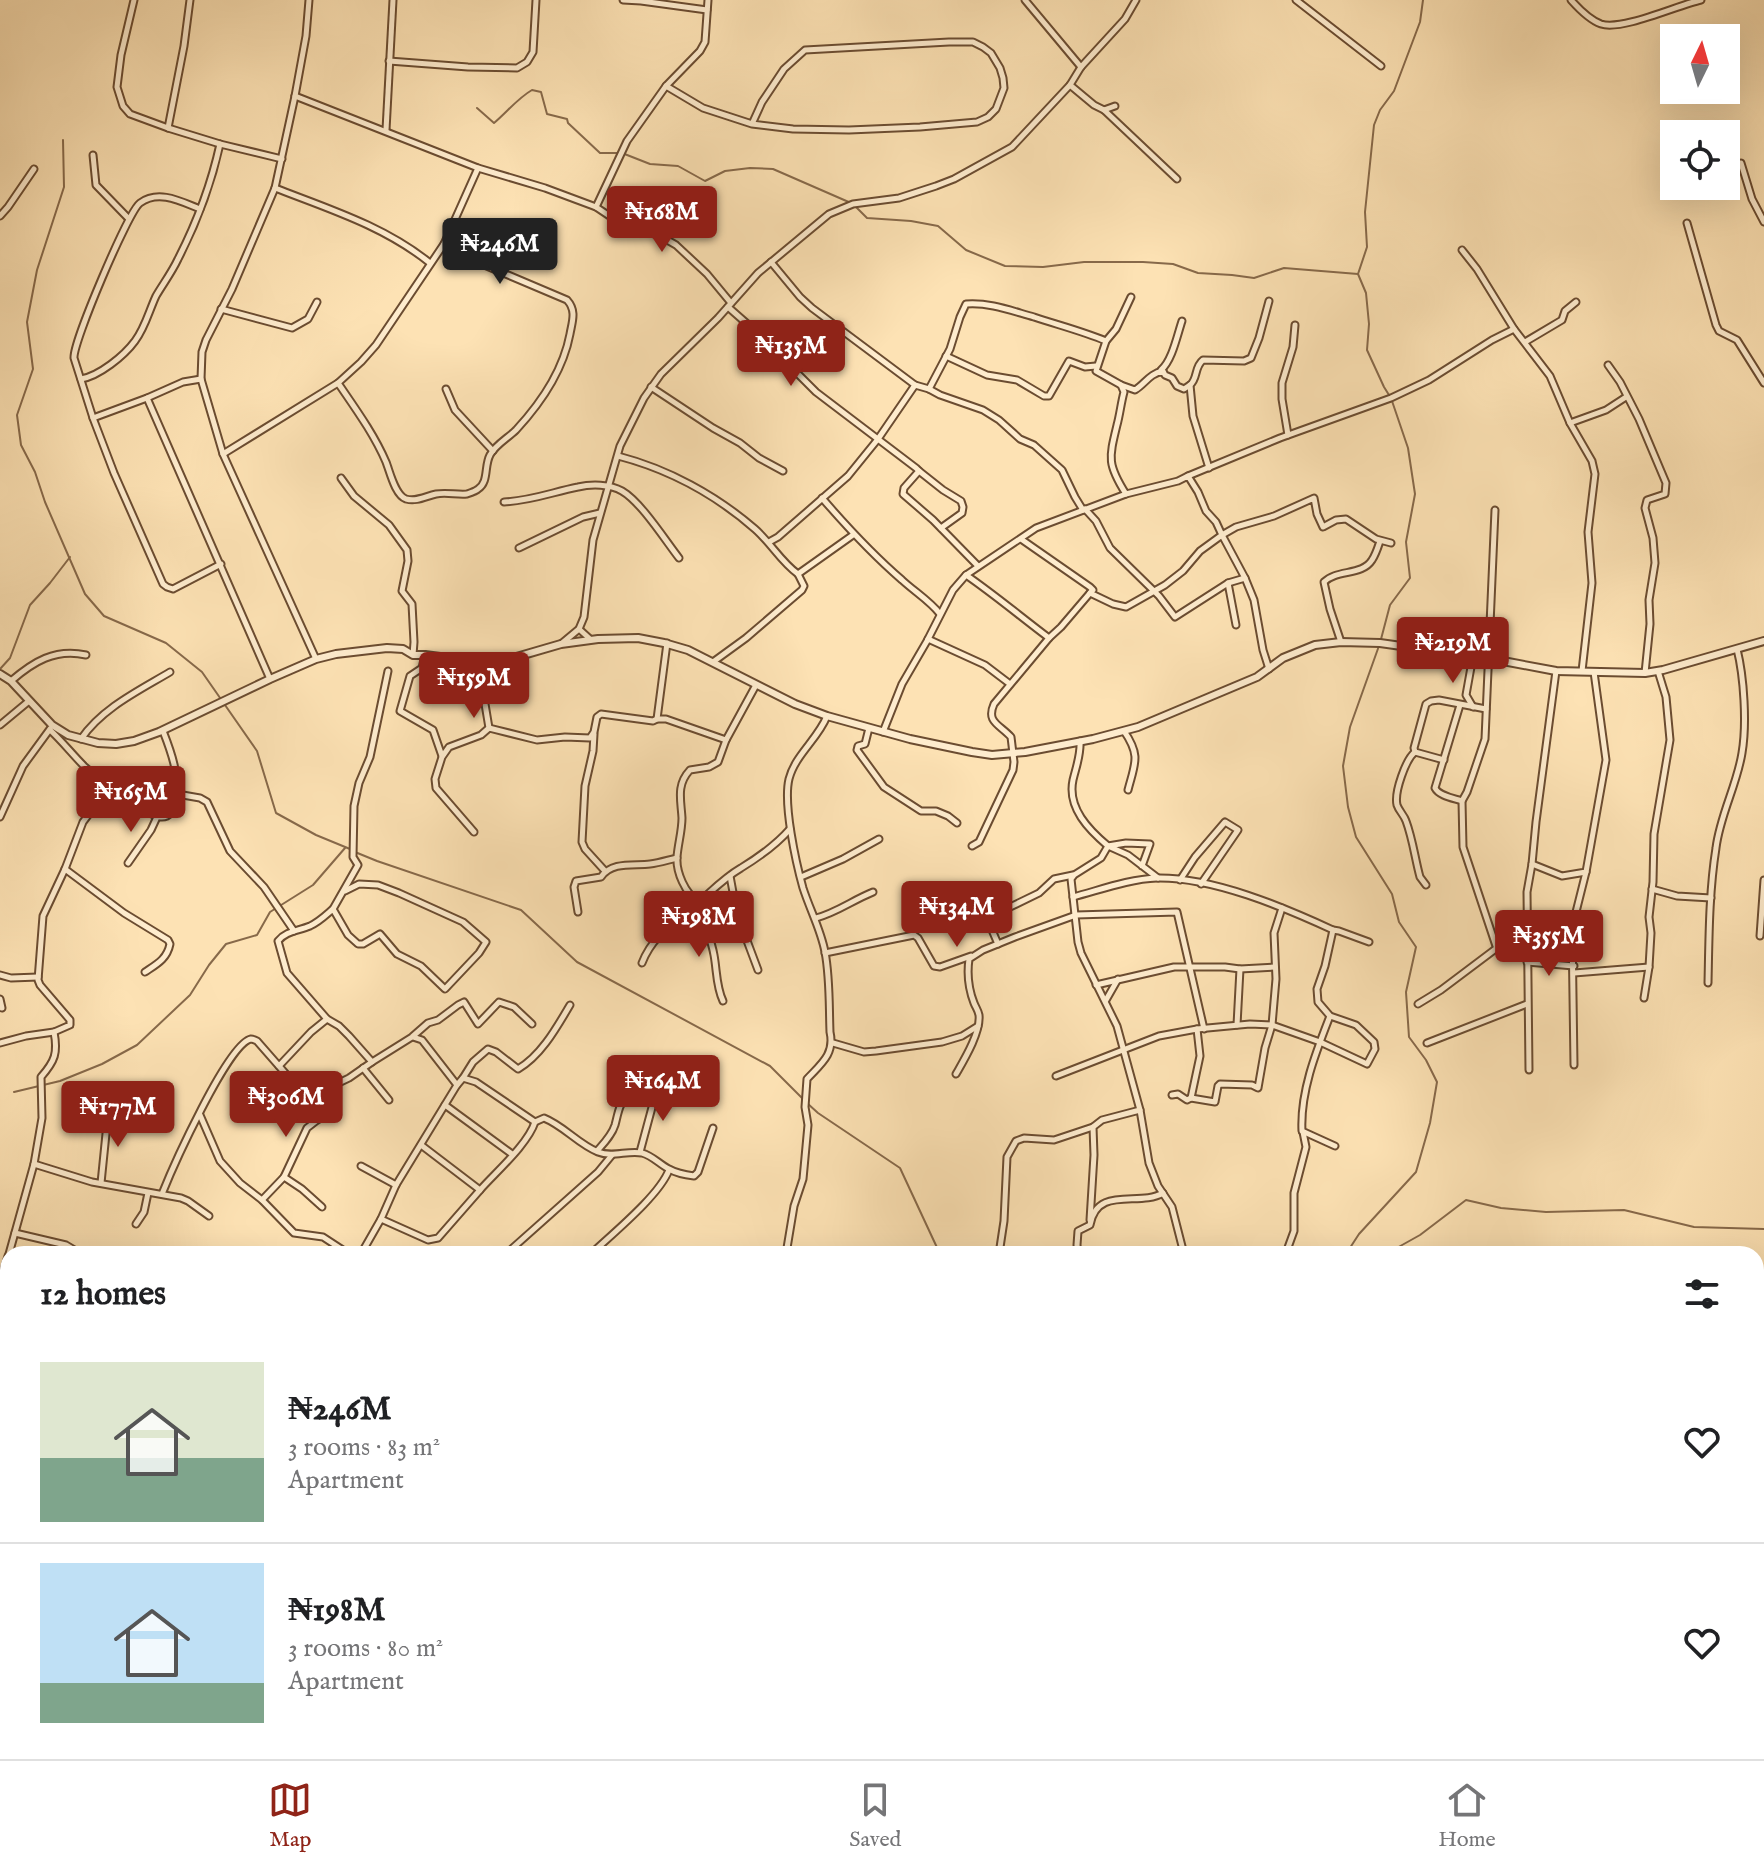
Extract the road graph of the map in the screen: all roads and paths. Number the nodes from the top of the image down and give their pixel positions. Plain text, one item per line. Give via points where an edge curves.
1 (134, 0) edge
2 (190, 0) edge
3 (309, 0) edge
4 (393, 0) edge
5 (536, 0) edge
6 (623, 0) edge
7 (708, 0) edge
8 (1025, 0) edge
9 (1136, 0) edge
10 (1296, 0) edge
11 (1571, 0) edge
12 (1701, 0) edge
13 (707, 10) junction
14 (389, 61) junction
15 (1381, 66) dead end
16 (1081, 67) junction
17 (1070, 85) junction
18 (666, 86) junction
19 (295, 96) junction
20 (1115, 106) dead end
21 (1104, 110) junction
22 (752, 124) junction
23 (168, 128) junction
24 (386, 130) junction
25 (220, 144) junction
26 (93, 155) dead end
27 (282, 159) junction
28 (1741, 163) dead end
29 (478, 168) junction
30 (34, 169) dead end
31 (1177, 179) dead end
32 (275, 188) junction
33 (596, 207) junction
34 (200, 209) junction
35 (0, 216) edge
36 (129, 219) junction
37 (1764, 222) edge
38 (1687, 223) dead end
39 (444, 244) junction
40 (1462, 250) dead end
41 (771, 262) junction
42 (430, 263) junction
43 (1131, 297) dead end
44 (1269, 301) dead end
45 (317, 302) dead end
46 (1576, 302) dead end
47 (730, 305) junction
48 (221, 309) junction
49 (1182, 321) dead end
50 (1295, 325) dead end
51 (1514, 329) junction
52 (1106, 341) junction
53 (1525, 342) junction
54 (946, 356) junction
55 (1608, 365) dead end
56 (1096, 366) junction
57 (1157, 372) junction
58 (81, 379) junction
59 (201, 379) junction
60 (338, 383) junction
61 (1764, 383) edge
62 (915, 385) junction
63 (1121, 385) junction
64 (1190, 385) junction
65 (651, 387) junction
66 (446, 389) dead end
67 (929, 389) junction
68 (1626, 396) junction
69 (147, 398) junction
70 (93, 418) junction
71 (1570, 423) junction
72 (1288, 435) junction
73 (878, 439) junction
74 (493, 451) junction
75 (223, 454) junction
76 (618, 456) junction
77 (1209, 468) junction
78 (783, 471) dead end
79 (919, 471) junction
80 (1188, 476) junction
81 (341, 478) dead end
82 (610, 487) junction
83 (1126, 494) junction
84 (822, 498) junction
85 (504, 502) dead end
86 (1084, 509) junction
87 (1495, 510) dead end
88 (600, 513) junction
89 (941, 528) junction
90 (853, 535) junction
91 (1222, 535) junction
92 (1021, 539) junction
93 (1380, 541) junction
94 (769, 542) junction
95 (1391, 543) dead end
96 (519, 548) dead end
97 (679, 558) dead end
98 (221, 564) junction
99 (978, 566) junction
100 (798, 574) junction
101 (966, 575) junction
102 (1245, 578) junction
103 (1228, 583) junction
104 (1155, 592) junction
105 (1090, 593) junction
106 (941, 614) junction
107 (1236, 625) dead end
108 (579, 629) junction
109 (1049, 638) junction
110 (590, 639) junction
111 (928, 639) junction
112 (1764, 641) edge
113 (1341, 642) junction
114 (667, 643) junction
115 (561, 644) junction
116 (1737, 649) junction
117 (86, 655) dead end
118 (413, 655) junction
119 (425, 655) junction
120 (1473, 656) junction
121 (1487, 658) junction
122 (316, 659) junction
123 (478, 662) junction
124 (713, 662) junction
125 (1269, 669) junction
126 (388, 671) dead end
127 (1556, 671) junction
128 (1582, 671) junction
129 (1658, 671) junction
130 (170, 672) dead end
131 (1594, 672) junction
132 (1645, 673) junction
133 (0, 674) edge
134 (270, 679) junction
135 (11, 681) junction
136 (1010, 684) junction
137 (756, 685) junction
138 (29, 701) junction
139 (1460, 705) junction
140 (1473, 707) junction
141 (1486, 709) junction
142 (827, 716) junction
143 (657, 719) junction
144 (0, 725) edge
145 (51, 727) junction
146 (489, 728) junction
147 (869, 728) junction
148 (163, 731) junction
149 (1124, 731) junction
150 (594, 732) junction
151 (883, 732) junction
152 (80, 740) junction
153 (726, 740) junction
154 (1080, 741) junction
155 (438, 743) junction
156 (449, 747) junction
157 (1415, 752) junction
158 (1013, 753) junction
159 (442, 757) junction
160 (1444, 760) junction
161 (110, 786) junction
162 (1128, 790) dead end
163 (177, 794) junction
164 (1462, 801) junction
165 (0, 817) edge
166 (157, 817) junction
167 (957, 823) dead end
168 (790, 829) junction
169 (474, 832) dead end
170 (879, 839) dead end
171 (972, 846) dead end
172 (1108, 846) junction
173 (677, 858) junction
174 (128, 863) dead end
175 (1532, 864) junction
176 (1142, 866) junction
177 (65, 869) junction
178 (605, 871) junction
179 (1150, 871) junction
180 (1586, 872) junction
181 (1074, 875) junction
182 (730, 876) junction
183 (801, 877) junction
184 (1158, 878) junction
185 (1147, 879) junction
186 (1180, 880) junction
187 (1764, 880) edge
188 (1201, 884) junction
189 (1426, 885) dead end
190 (1652, 889) junction
191 (345, 891) junction
192 (873, 892) dead end
193 (1073, 897) junction
194 (1711, 898) junction
195 (697, 903) junction
196 (1282, 908) junction
197 (333, 909) junction
198 (578, 912) dead end
199 (1076, 915) junction
200 (816, 918) junction
201 (1527, 925) junction
202 (1333, 930) junction
203 (294, 931) junction
204 (1760, 936) dead end
205 (1369, 942) dead end
206 (998, 944) junction
207 (1496, 946) junction
208 (825, 953) junction
209 (971, 956) junction
210 (1527, 962) junction
211 (642, 963) dead end
212 (1188, 967) junction
213 (1275, 967) junction
214 (1649, 967) junction
215 (1240, 969) junction
216 (758, 970) dead end
217 (1574, 970) junction
218 (145, 972) dead end
219 (0, 975) edge
220 (38, 977) junction
221 (1118, 979) junction
222 (1708, 983) dead end
223 (1096, 985) junction
224 (1644, 998) dead end
225 (0, 999) edge
226 (723, 1001) dead end
227 (1105, 1001) junction
228 (1418, 1004) dead end
229 (1527, 1004) junction
230 (570, 1005) dead end
231 (2, 1008) edge
232 (1330, 1016) junction
233 (327, 1019) junction
234 (532, 1024) dead end
235 (979, 1025) junction
236 (1237, 1025) junction
237 (1272, 1025) junction
238 (1201, 1029) junction
239 (54, 1032) junction
240 (412, 1037) junction
241 (1320, 1042) junction
242 (0, 1043) edge
243 (833, 1043) junction
244 (1427, 1043) dead end
245 (1125, 1050) junction
246 (372, 1062) junction
247 (674, 1065) dead end
248 (1574, 1065) dead end
249 (279, 1066) junction
250 (363, 1068) junction
251 (1529, 1070) dead end
252 (956, 1074) dead end
253 (1056, 1076) dead end
254 (463, 1078) junction
255 (457, 1085) junction
256 (658, 1085) junction
257 (326, 1089) junction
258 (1172, 1095) dead end
259 (1191, 1098) junction
260 (389, 1100) dead end
261 (445, 1105) junction
262 (1140, 1110) junction
263 (108, 1114) dead end
264 (200, 1114) junction
265 (535, 1122) junction
266 (1093, 1127) junction
267 (713, 1128) dead end
268 (1302, 1131) junction
269 (421, 1145) junction
270 (1335, 1146) dead end
271 (597, 1151) junction
272 (640, 1152) junction
273 (512, 1154) junction
274 (612, 1155) junction
275 (34, 1164) junction
276 (361, 1166) dead end
277 (669, 1170) junction
278 (284, 1177) junction
279 (101, 1183) junction
280 (396, 1185) junction
281 (480, 1190) junction
282 (148, 1193) junction
283 (1163, 1193) junction
284 (162, 1194) junction
285 (262, 1200) junction
286 (322, 1207) dead end
287 (209, 1216) dead end
288 (381, 1219) junction
289 (1090, 1220) junction
290 (136, 1224) dead end
291 (15, 1233) junction
292 (11, 1246) edge
293 (68, 1246) edge
294 (337, 1246) edge
295 (366, 1246) edge
296 (515, 1246) edge
297 (599, 1246) edge
298 (787, 1246) edge
299 (1000, 1246) edge
300 (1077, 1246) edge
301 (1182, 1246) edge
302 (1289, 1246) edge

1 - 23 street via 121,55 119,97 130,114
2 - 23 street
3 - 19 street
4 - 14 street
5 - 14 street via 533,52 517,68
6 - 13 street
7 - 13 street
8 - 16 street
9 - 16 street
10 - 15 street
11 - 12 street via 1600,24 1612,25
13 - 18 street via 705,42
14 - 24 street
16 - 17 street
17 - 21 street
17 - 41 street via 1012,147 936,186 840,208
18 - 22 street via 703,108
18 - 33 street via 627,141
19 - 24 street
19 - 27 street
20 - 21 street
21 - 31 street
22 - 22 street via 784,69 805,50 973,42 991,53 1003,78 996,109 977,122 849,130
23 - 25 street
24 - 29 street
25 - 27 street
25 - 34 street
26 - 36 street via 96,185
27 - 32 street
28 - 37 street
29 - 33 street
29 - 39 street
30 - 35 street
32 - 42 street via 371,226
32 - 48 street
33 - 47 street via 676,245
34 - 36 street via 156,197 140,203
34 - 58 street via 137,339 95,375
36 - 58 street via 73,351
38 - 61 street via 1716,325 1737,340
39 - 42 street
39 - 74 street via 567,300 574,313 552,383
40 - 51 street
41 - 47 street
41 - 62 street via 812,308
42 - 60 street via 376,345
43 - 52 street
44 - 64 street via 1251,358 1203,360
45 - 48 street via 308,319 292,328
46 - 53 street via 1562,320
47 - 65 street
47 - 73 street via 816,392
48 - 59 street via 202,352
49 - 57 street via 1170,360
50 - 72 street via 1282,383
51 - 53 street
51 - 72 street via 1402,393
52 - 54 street via 976,303 963,308
52 - 56 street
53 - 71 street via 1550,376
54 - 56 street via 987,375 1017,380 1044,396 1054,391 1069,361
54 - 67 street
55 - 68 street
56 - 63 street
57 - 63 street via 1135,390
57 - 64 street via 1163,371 1184,389
58 - 70 street
59 - 69 street
59 - 75 street
60 - 74 street via 406,499 477,490 484,484
60 - 75 street
62 - 67 street
62 - 73 street
63 - 83 street via 1124,392 1110,458
64 - 77 street
65 - 76 street
65 - 78 street
66 - 74 street via 455,410
67 - 86 street via 983,410 1034,445 1062,470
68 - 71 street
68 - 132 street via 1666,483 1665,494 1647,500 1645,508 1655,563
69 - 70 street
69 - 98 street
70 - 98 street via 163,584 173,589
71 - 128 street via 1595,474 1588,532 1592,583
72 - 77 street
73 - 79 street
73 - 84 street
75 - 122 street
76 - 82 street
76 - 94 street via 711,496
77 - 80 street
79 - 89 street via 903,494
79 - 89 street via 961,501 962,513
80 - 83 street
80 - 91 street
81 - 118 street via 407,550 402,591 412,604
82 - 85 street via 581,486
82 - 88 street
82 - 97 street via 634,500
83 - 86 street
84 - 90 street
84 - 94 street
86 - 92 street
86 - 104 street via 1110,548
87 - 121 street
88 - 96 street
88 - 108 street
89 - 99 street
90 - 100 street
90 - 106 street
91 - 93 street via 1314,498 1323,527 1346,519
91 - 102 street
91 - 104 street
92 - 99 street
92 - 105 street via 1090,587
93 - 95 street
93 - 113 street via 1365,567 1331,575 1324,582
94 - 100 street
98 - 134 street
99 - 101 street
100 - 124 street via 802,590
101 - 106 street
101 - 109 street
102 - 103 street
102 - 125 street
103 - 104 street via 1175,617
103 - 107 street
104 - 105 street via 1126,607
105 - 109 street
106 - 111 street
108 - 110 street
108 - 115 street
109 - 136 street
110 - 114 street
110 - 115 street
111 - 136 street via 985,665
111 - 151 street
112 - 116 street
113 - 120 street
113 - 125 street via 1315,645
114 - 124 street
114 - 143 street
115 - 123 street
116 - 129 street
116 - 194 street via 1742,752 1716,846
117 - 135 street via 72,652 38,661
118 - 119 street
118 - 122 street via 387,648
119 - 123 street
119 - 155 street via 422,668 410,676 400,711 430,727
120 - 121 street
120 - 140 street via 1466,695
121 - 127 street
121 - 141 street
122 - 134 street
123 - 146 street
124 - 137 street
125 - 149 street
126 - 191 street via 354,806 353,857 358,865
127 - 128 street
127 - 175 street
128 - 131 street
129 - 132 street
129 - 190 street via 1670,740 1654,834
130 - 152 street via 118,704
131 - 132 street
131 - 180 street via 1606,760
133 - 135 street
134 - 148 street
135 - 138 street
136 - 158 street via 990,714 1011,737
137 - 142 street
137 - 153 street
138 - 144 street
138 - 145 street
139 - 140 street
139 - 157 street via 1439,700 1426,704
139 - 160 street
140 - 141 street
141 - 164 street via 1485,739
142 - 147 street
142 - 168 street via 788,782
143 - 150 street via 601,714
143 - 153 street
145 - 152 street
145 - 161 street via 86,768
145 - 165 street via 23,766
146 - 150 street via 537,740 584,739
146 - 156 street
147 - 151 street
147 - 167 street via 865,744 857,750 884,787 921,811 936,811
148 - 152 street via 116,744
148 - 163 street via 177,770
149 - 154 street
149 - 162 street via 1136,757
150 - 178 street via 582,842
151 - 158 street via 972,752
153 - 173 street via 714,766 694,768 683,779
154 - 158 street
154 - 172 street via 1072,796 1086,827
155 - 156 street
155 - 159 street
156 - 159 street
157 - 160 street
157 - 189 street via 1406,764 1396,801
158 - 171 street via 1012,775 979,842
159 - 169 street via 436,788
160 - 164 street via 1435,788
161 - 166 street
161 - 177 street via 83,822
163 - 166 street via 172,812
163 - 203 street via 207,802 230,851 264,887
164 - 207 street via 1463,847
166 - 174 street
168 - 182 street
168 - 183 street
170 - 183 street
172 - 176 street
172 - 176 street via 1150,844
172 - 181 street via 1101,858
173 - 178 street
173 - 195 street
175 - 180 street via 1562,876
175 - 201 street
176 - 179 street
177 - 218 street via 168,940 166,957
177 - 220 street via 43,916
178 - 198 street via 601,877 574,883
179 - 184 street
179 - 185 street
180 - 217 street via 1572,928
181 - 193 street
181 - 206 street via 1054,879 994,918
182 - 195 street
182 - 216 street via 737,914
183 - 200 street
184 - 185 street
184 - 186 street
185 - 193 street
186 - 188 street
186 - 188 street via 1225,822 1238,830
187 - 204 street
188 - 196 street
190 - 194 street
190 - 214 street
191 - 197 street
191 - 197 street via 359,884 378,885 463,922 486,942 445,989 421,966 397,954 380,934 358,944
192 - 200 street
193 - 199 street
194 - 222 street
195 - 211 street via 656,938
195 - 226 street
196 - 202 street
196 - 213 street via 1274,933
197 - 203 street
199 - 206 street
199 - 212 street via 1177,912
199 - 223 street via 1081,953
200 - 208 street
201 - 207 street
201 - 210 street
202 - 205 street
202 - 232 street via 1316,996
203 - 233 street via 278,941 287,973
206 - 209 street
207 - 228 street
208 - 209 street via 914,935 934,966
208 - 243 street
209 - 235 street via 969,980
210 - 217 street
210 - 229 street
212 - 215 street
212 - 221 street
212 - 238 street
213 - 215 street
213 - 237 street
214 - 217 street
214 - 224 street
215 - 236 street
217 - 248 street
219 - 220 street
220 - 239 street via 70,1020 69,1026
221 - 223 street
221 - 227 street
223 - 227 street
225 - 231 street
227 - 245 street
229 - 244 street
229 - 251 street
230 - 254 street via 523,1067 518,1069 488,1049
232 - 241 street
232 - 241 street via 1356,1025 1375,1049 1367,1064
233 - 246 street
233 - 249 street
234 - 240 street via 514,1007 499,1002 478,1024 464,1002
235 - 243 street via 942,1042 876,1051
235 - 252 street
236 - 237 street
236 - 238 street
237 - 241 street
237 - 259 street via 1258,1088 1220,1084 1215,1102
238 - 245 street via 1159,1036
238 - 259 street
239 - 242 street
239 - 275 street via 54,1058 41,1077 42,1118
240 - 246 street
240 - 255 street via 422,1040
241 - 268 street via 1306,1088
243 - 298 street via 807,1079 803,1179
245 - 253 street
245 - 262 street
246 - 250 street
247 - 256 street
249 - 257 street via 303,1091
249 - 264 street via 257,1041 247,1041
250 - 257 street
250 - 260 street
254 - 255 street
254 - 265 street
255 - 261 street
256 - 271 street via 629,1093 609,1138
256 - 272 street
257 - 278 street via 336,1108 307,1128
258 - 259 street
261 - 269 street
261 - 273 street
262 - 266 street
262 - 283 street via 1146,1153
263 - 279 street
264 - 284 street
264 - 285 street via 224,1167
265 - 271 street via 552,1121
265 - 273 street
266 - 289 street
266 - 299 street via 1054,1140 1016,1141 1007,1157
267 - 277 street via 694,1176
268 - 270 street
268 - 302 street via 1306,1147
269 - 280 street
269 - 281 street
271 - 274 street
272 - 274 street
272 - 277 street
273 - 281 street
274 - 296 street
275 - 279 street
275 - 291 street
276 - 280 street
277 - 297 street via 650,1197
278 - 285 street
278 - 286 street
279 - 282 street
280 - 288 street
281 - 288 street via 433,1240
282 - 284 street
282 - 290 street
283 - 289 street via 1111,1200
283 - 301 street
284 - 287 street via 188,1201
285 - 294 street via 294,1233 323,1237
288 - 295 street
289 - 300 street via 1078,1231
291 - 292 street
291 - 293 street

